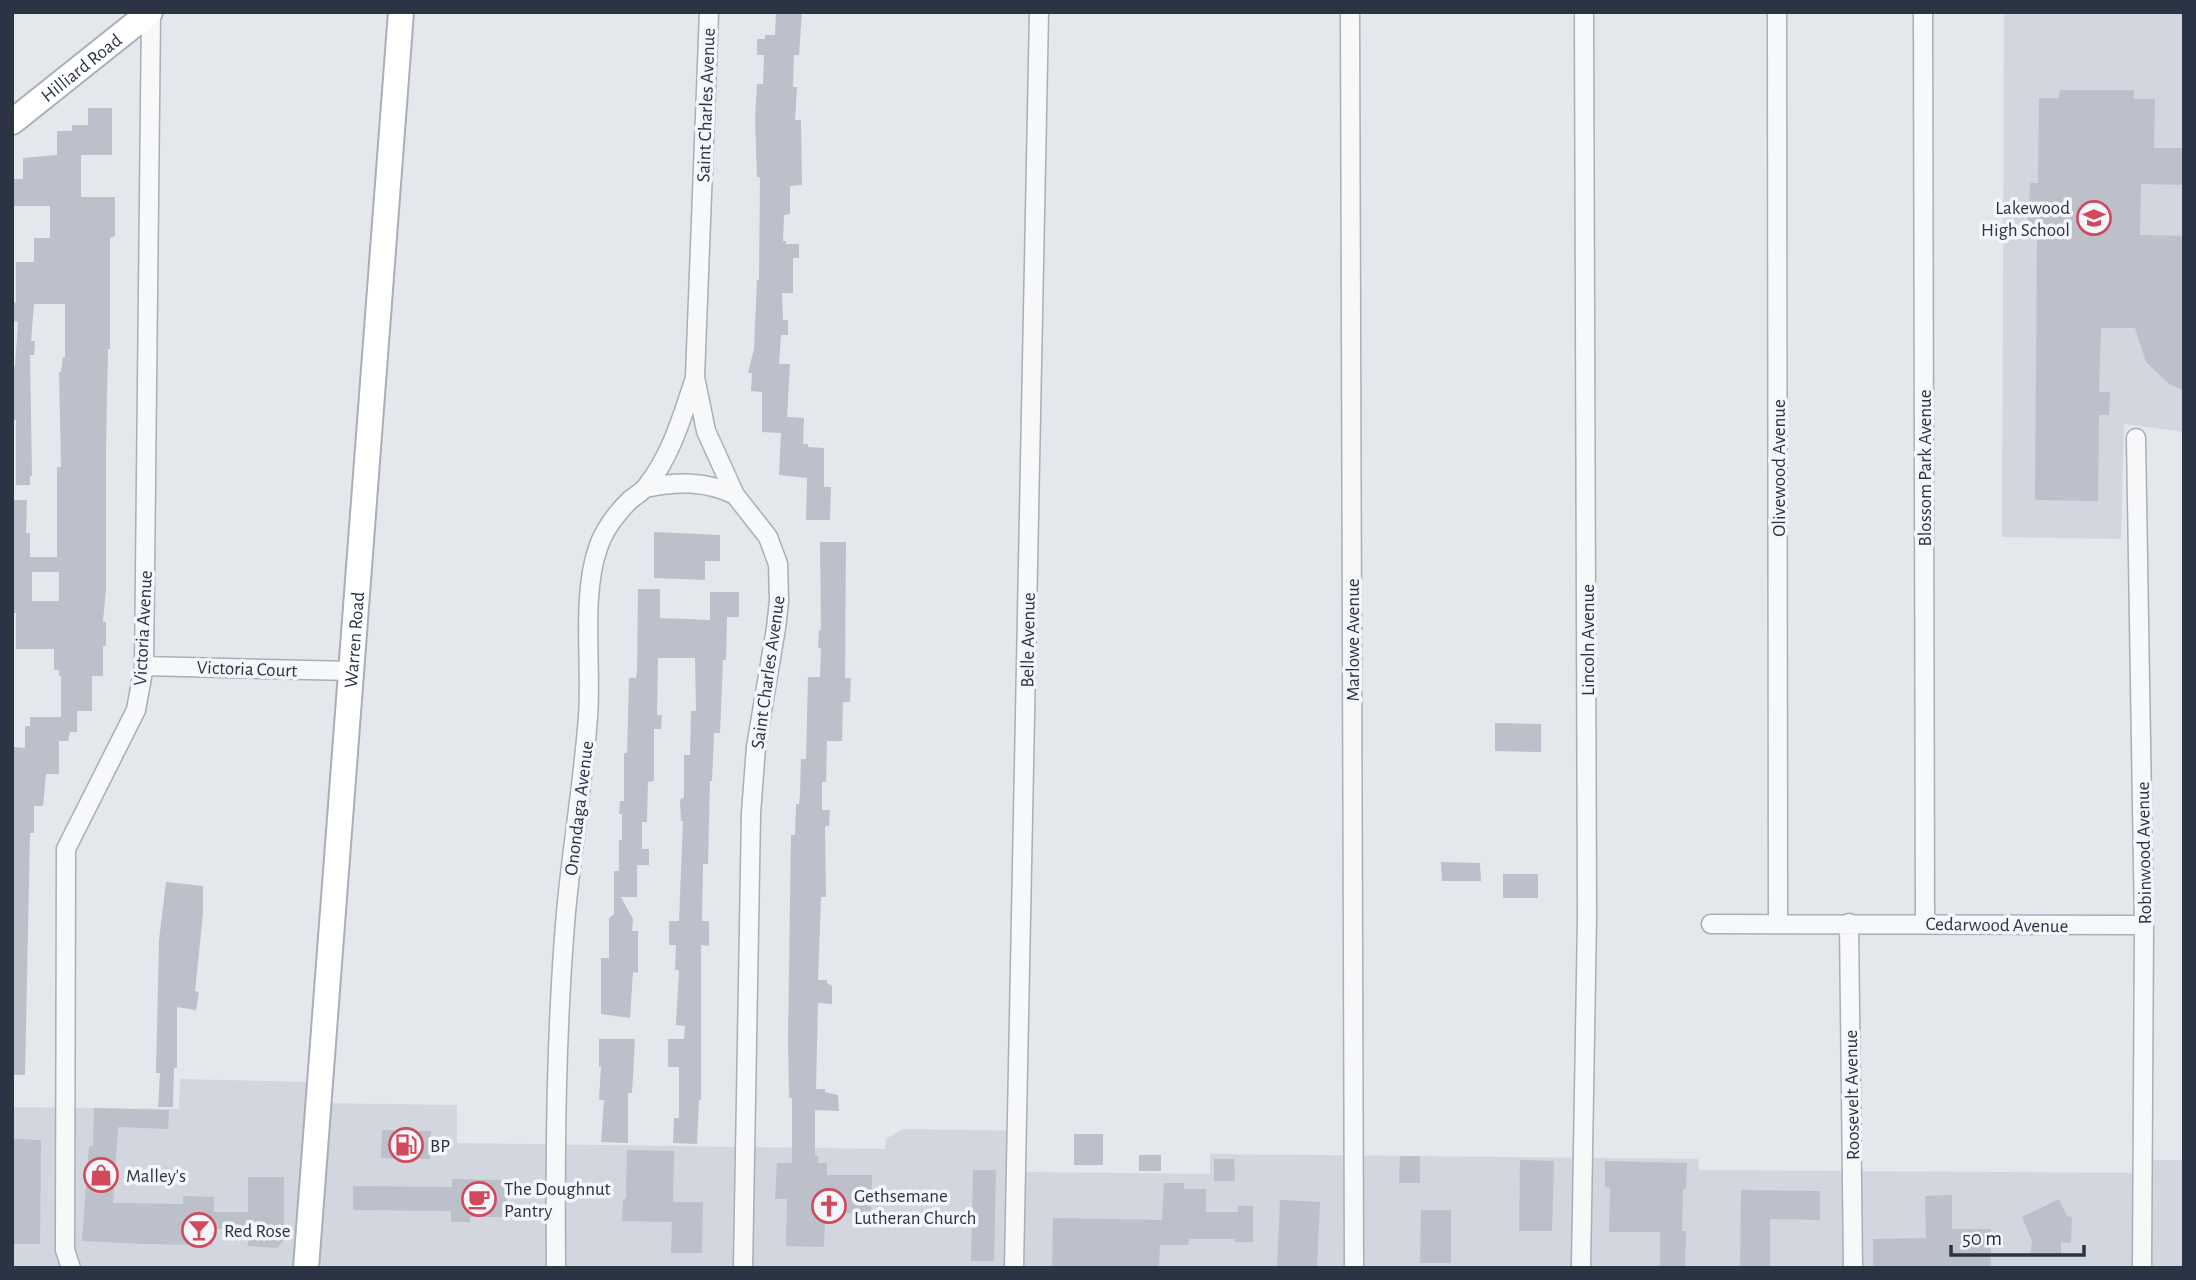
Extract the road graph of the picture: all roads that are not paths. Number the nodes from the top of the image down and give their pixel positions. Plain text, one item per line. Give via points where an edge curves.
1 (150, 12) edge
2 (401, 12) edge
3 (709, 12) edge
4 (1040, 12) edge
5 (1350, 12) edge
6 (1584, 12) edge
7 (1777, 12) edge
8 (1923, 12) edge
9 (12, 122) edge
10 (695, 377) junction
11 (2136, 438) dead end
12 (645, 488) junction
13 (735, 495) junction
14 (144, 666) junction
15 (350, 671) junction
16 (1778, 923) junction
17 (1849, 923) junction
18 (1925, 923) junction
19 (1711, 924) dead end
20 (2144, 925) junction
21 (71, 1268) edge
22 (306, 1268) edge
23 (556, 1268) edge
24 (743, 1268) edge
25 (1014, 1268) edge
26 (1354, 1268) edge
27 (1581, 1268) edge
28 (1853, 1268) edge
29 (2142, 1268) edge

1 - 9 main road, Hilliard Road
1 - 14 street, Victoria Avenue
2 - 15 main road, Warren Road
3 - 10 street, Saint Charles Avenue
4 - 25 street, Belle Avenue
5 - 26 street, Marlowe Avenue
6 - 27 street, Lincoln Avenue via 1587,917
7 - 16 street, Olivewood Avenue
8 - 18 street, Blossom Park Avenue
10 - 12 street, Onondaga Avenue via 676,435
10 - 13 street, Saint Charles Avenue via 706,431
11 - 20 street, Robinwood Avenue
12 - 13 street via 706,484
12 - 23 street, Onondaga Avenue via 610,523 593,569 588,722 562,964
13 - 24 street, Saint Charles Avenue via 774,550 779,601 751,813
14 - 15 street, Victoria Court
14 - 21 street, Victoria Avenue via 136,710 66,849 65,1250
15 - 22 main road, Warren Road
16 - 17 street
16 - 19 street
17 - 18 street, Cedarwood Avenue
17 - 28 street, Roosevelt Avenue
18 - 20 street, Cedarwood Avenue
20 - 29 street, Robinwood Avenue

